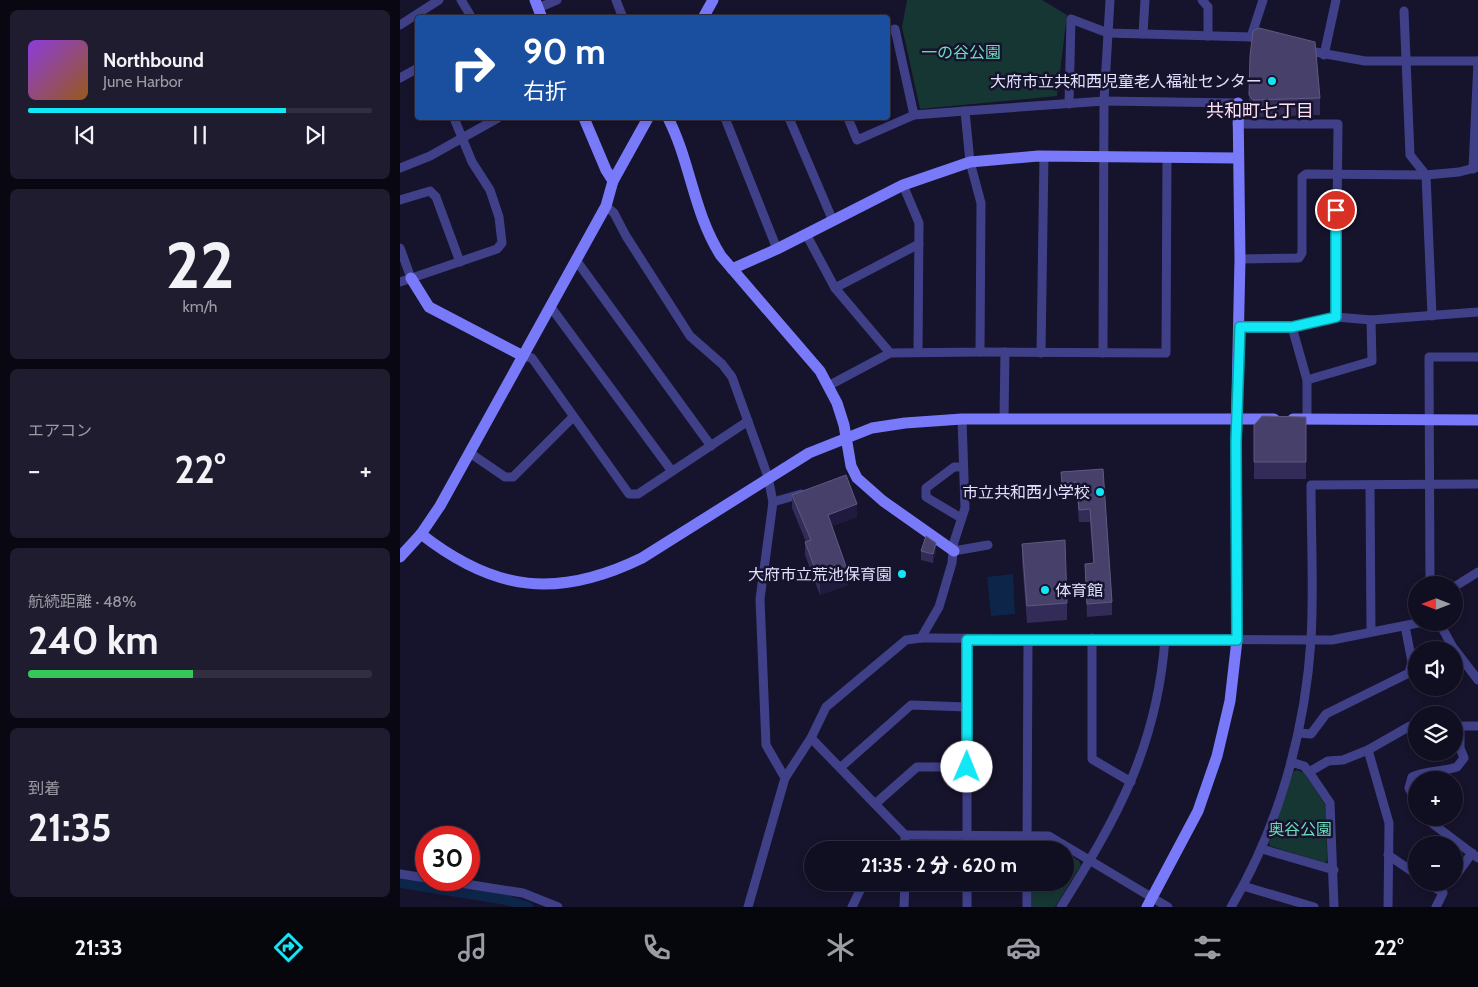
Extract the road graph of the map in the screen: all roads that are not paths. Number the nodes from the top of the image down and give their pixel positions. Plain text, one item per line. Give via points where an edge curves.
1 (440, 0) edge
2 (461, 0) edge
3 (557, 0) edge
4 (616, 0) edge
5 (712, 0) edge
6 (1110, 0) edge
7 (1145, 0) edge
8 (1202, 0) edge
9 (1263, 0) edge
10 (1336, 0) edge
11 (538, 9) edge
12 (1404, 11) dead end
13 (422, 15) edge
14 (470, 15) edge
15 (622, 15) edge
16 (704, 15) edge
17 (415, 20) edge
18 (400, 25) edge
19 (890, 30) edge
20 (1108, 33) junction
21 (1143, 34) junction
22 (1208, 36) junction
23 (1251, 37) junction
24 (1269, 41) edge
25 (1296, 48) edge
26 (1324, 55) junction
27 (1406, 61) junction
28 (1478, 61) edge
29 (415, 70) edge
30 (400, 78) edge
31 (1104, 101) junction
32 (1238, 103) joint
33 (1069, 104) junction
34 (966, 111) junction
35 (914, 115) junction
36 (455, 120) edge
37 (494, 120) edge
38 (585, 120) edge
39 (647, 120) edge
40 (669, 120) edge
41 (726, 120) edge
42 (790, 120) edge
43 (849, 120) edge
44 (1237, 124) junction
45 (462, 138) junction
46 (1044, 156) junction
47 (1104, 157) junction
48 (1167, 158) junction
49 (1237, 158) junction
50 (970, 162) junction
51 (400, 168) edge
52 (1476, 168) edge
53 (1337, 174) junction
54 (1426, 175) junction
55 (614, 181) junction
56 (903, 185) junction
57 (400, 200) edge
58 (606, 206) junction
59 (833, 221) junction
60 (806, 234) junction
61 (919, 244) junction
62 (400, 248) edge
63 (777, 249) junction
64 (1240, 258) junction
65 (576, 260) junction
66 (460, 262) junction
67 (732, 269) junction
68 (405, 280) edge
69 (835, 288) junction
70 (550, 306) junction
71 (1478, 312) edge
72 (1432, 316) junction
73 (1336, 317) junction
74 (1370, 320) junction
75 (1240, 327) junction
76 (1292, 327) junction
77 (918, 352) junction
78 (980, 352) junction
79 (1005, 352) junction
80 (890, 353) junction
81 (1041, 353) junction
82 (1103, 353) junction
83 (523, 356) junction
84 (1478, 357) edge
85 (1307, 380) junction
86 (828, 386) junction
87 (573, 418) junction
88 (1004, 418) junction
89 (962, 419) junction
90 (1237, 419) junction
91 (1307, 419) junction
92 (1428, 419) junction
93 (1478, 420) edge
94 (748, 421) junction
95 (845, 437) junction
96 (711, 446) junction
97 (470, 453) junction
98 (963, 467) junction
99 (671, 470) junction
100 (768, 477) junction
101 (1430, 484) junction
102 (1478, 484) edge
103 (1370, 485) junction
104 (810, 491) edge
105 (773, 502) junction
106 (961, 518) junction
107 (421, 534) junction
108 (988, 545) dead end
109 (954, 551) junction
110 (400, 557) edge
111 (1478, 572) edge
112 (1430, 576) edge
113 (1463, 581) edge
114 (1408, 625) edge
115 (1405, 626) junction
116 (1371, 631) junction
117 (1444, 631) edge
118 (921, 638) junction
119 (1092, 638) junction
120 (1028, 639) junction
121 (1164, 639) junction
122 (967, 640) junction
123 (1237, 640) junction
124 (1311, 641) junction
125 (1478, 680) edge
126 (967, 707) junction
127 (1463, 726) edge
128 (1478, 726) edge
129 (1408, 727) edge
130 (1299, 733) junction
131 (811, 738) junction
132 (1368, 750) junction
133 (1462, 761) edge
134 (1291, 762) junction
135 (841, 767) junction
136 (967, 767) junction
137 (1446, 771) edge
138 (1310, 772) junction
139 (785, 778) junction
140 (1131, 782) junction
141 (875, 804) junction
142 (1436, 826) edge
143 (967, 834) junction
144 (905, 835) junction
145 (1027, 835) junction
146 (905, 841) edge
147 (967, 841) edge
148 (1027, 841) edge
149 (1262, 849) junction
150 (1388, 855) junction
151 (1475, 856) edge
152 (1090, 860) junction
153 (1408, 869) edge
154 (1463, 869) edge
155 (1334, 870) junction
156 (400, 874) edge
157 (415, 876) edge
158 (480, 886) edge
159 (1243, 886) junction
160 (860, 891) edge
161 (905, 891) edge
162 (967, 891) edge
163 (1027, 891) edge
164 (1440, 891) edge
165 (1443, 893) joint
166 (1149, 903) edge
167 (558, 907) edge
168 (748, 907) edge
169 (852, 907) edge
170 (904, 907) edge
171 (967, 907) edge
172 (1027, 907) edge
173 (1060, 907) edge
174 (1168, 907) edge
175 (1231, 907) edge
176 (1314, 907) edge
177 (1334, 907) edge
178 (1388, 907) edge
179 (1436, 907) edge

1 - 13 street
2 - 14 street
3 - 11 street
4 - 15 street
5 - 16 street
6 - 20 street
7 - 21 street
8 - 22 street via 1208,7
9 - 23 street
10 - 26 street
12 - 27 street
17 - 18 street
19 - 35 street via 895,29
20 - 21 street
20 - 31 street
20 - 33 street via 1071,19
21 - 22 street
22 - 23 street
23 - 24 street
25 - 26 street
26 - 27 street via 1365,61
27 - 28 street
27 - 54 street via 1410,155
28 - 52 street
29 - 30 street
31 - 32 street
31 - 33 street
31 - 47 street
32 - 44 street
33 - 34 street
34 - 35 street
34 - 50 street
35 - 43 street via 857,140
36 - 45 street
37 - 45 street
38 - 55 street
39 - 55 street
40 - 67 street via 682,150 708,237
41 - 63 street
42 - 59 street
44 - 49 street
44 - 53 street via 1338,124
45 - 51 street
45 - 66 street via 472,162 490,190 499,217 502,243 497,249
46 - 47 street
46 - 50 street
46 - 81 street
47 - 48 street
47 - 82 street
48 - 49 street
48 - 82 street via 1166,353
49 - 64 street
50 - 56 street
50 - 78 street via 981,203
52 - 54 street
53 - 54 street
53 - 64 street via 1306,174 1302,177 1302,253 1299,258
53 - 73 street
54 - 72 street
55 - 58 street
56 - 59 street
56 - 61 street via 919,223
57 - 66 street via 430,191 436,196
58 - 65 street
58 - 94 street via 614,212 690,336 732,377
59 - 60 street
60 - 63 street
60 - 69 street
61 - 69 street
61 - 77 street
62 - 68 street
63 - 67 street
64 - 75 street
65 - 70 street
65 - 96 street
66 - 68 street
67 - 86 street via 820,371
68 - 83 street via 428,307
69 - 80 street
70 - 83 street
70 - 99 street
71 - 72 street
72 - 74 street
73 - 74 street
73 - 76 street
74 - 85 street via 1372,361
75 - 76 street
75 - 90 street
76 - 85 street
77 - 78 street
77 - 80 street
78 - 79 street
79 - 81 street
79 - 88 street
80 - 86 street
81 - 82 street
83 - 87 street via 532,358
83 - 97 street
84 - 92 street via 1429,357
85 - 91 street
86 - 95 street via 839,410
87 - 97 street via 513,477 505,477
87 - 99 street via 629,494 638,494
88 - 89 street
88 - 90 street
89 - 95 street via 872,428
89 - 98 street
90 - 91 street
90 - 123 street
91 - 92 street
92 - 93 street
92 - 101 street
94 - 96 street
94 - 100 street
95 - 100 street
95 - 109 street via 852,479
96 - 99 street
97 - 107 street
98 - 106 street via 965,508
98 - 106 street via 954,467 926,488 926,497
100 - 105 street
100 - 107 street via 642,558 588,580 536,585 490,574 443,551
101 - 102 street
101 - 103 street
101 - 112 street
103 - 116 street
103 - 124 street via 1311,485
104 - 105 street
105 - 139 street via 760,599 766,745
106 - 109 street
107 - 110 street
108 - 109 street
109 - 118 street via 939,607
111 - 113 street
114 - 115 street
115 - 116 street
115 - 130 street via 1412,662 1409,672 1326,714 1311,734
116 - 124 street
117 - 125 street
118 - 122 street
118 - 131 street via 906,640 826,707
119 - 120 street
119 - 121 street
119 - 140 street via 1092,759
120 - 122 street
120 - 145 street
121 - 123 street
121 - 140 street via 1162,670 1150,732
122 - 126 street
123 - 124 street
123 - 166 street via 1230,701 1217,756 1198,811
124 - 130 street
126 - 135 street via 911,705
126 - 136 street
127 - 128 street
129 - 132 street
130 - 134 street
131 - 135 street
131 - 139 street
132 - 138 street via 1343,760 1328,761
132 - 150 street via 1389,823
133 - 137 street via 1457,767
134 - 138 street via 1304,766
134 - 149 street
135 - 141 street
136 - 141 street via 917,767
136 - 143 street
138 - 155 street via 1330,803
139 - 168 street
140 - 152 street
141 - 144 street
142 - 151 street
143 - 144 street
143 - 145 street
143 - 147 street
144 - 146 street
145 - 148 street
145 - 152 street via 1049,836
149 - 155 street
149 - 159 street
150 - 153 street
150 - 178 street
151 - 154 street
152 - 166 street
152 - 173 street
155 - 177 street
156 - 157 street
158 - 167 street via 523,893
159 - 175 street
159 - 176 street
160 - 169 street
161 - 170 street
162 - 171 street
163 - 172 street
164 - 165 street
165 - 179 street
166 - 174 street

